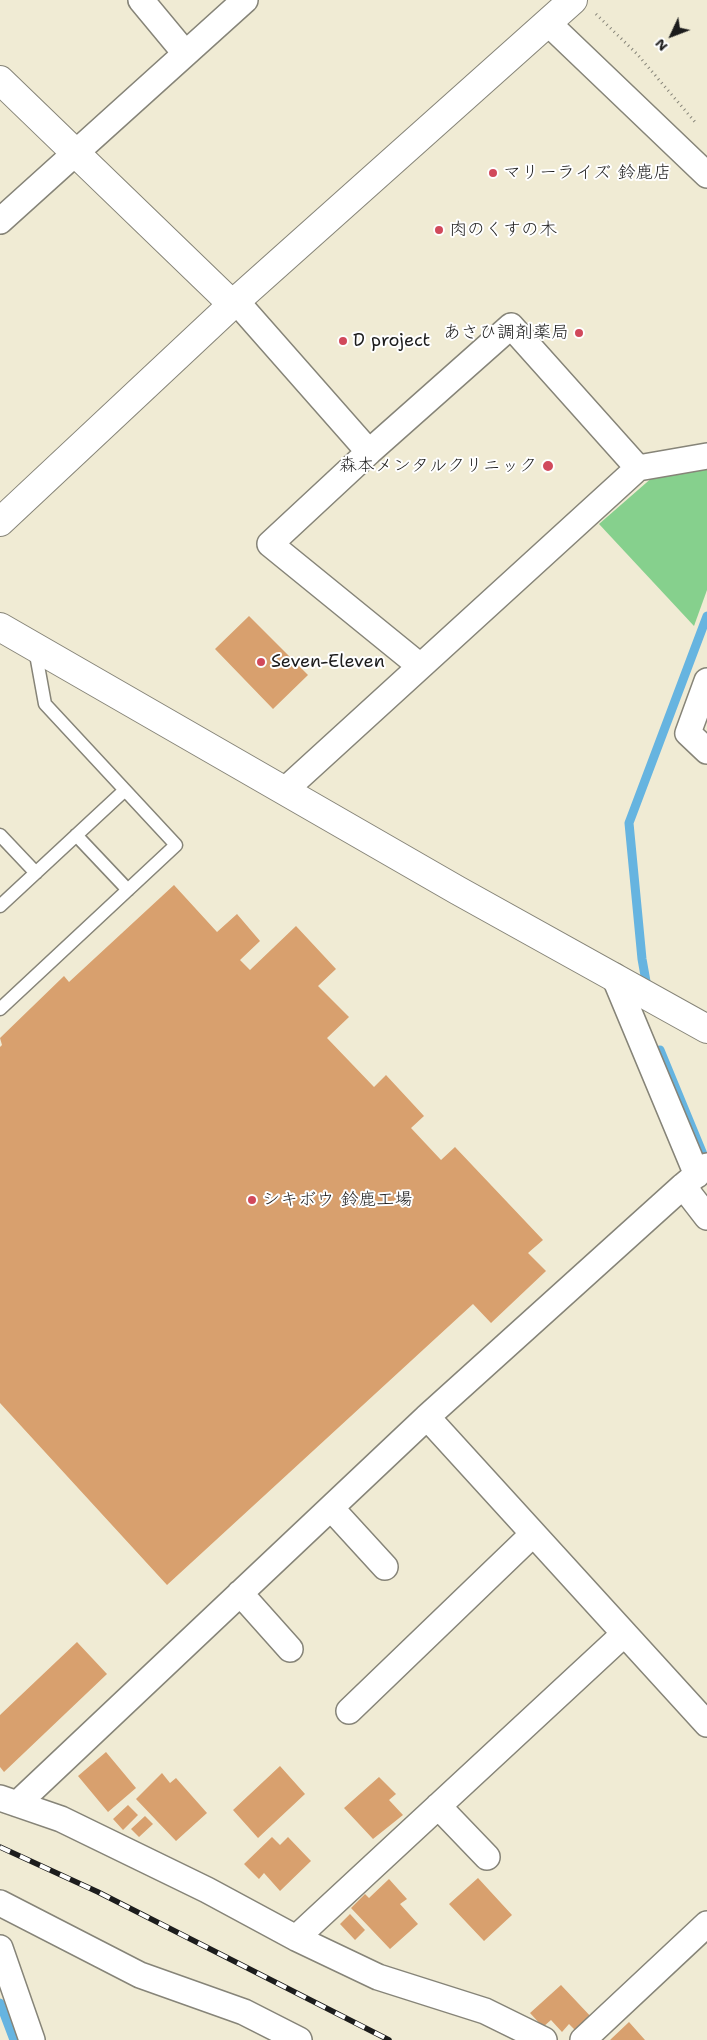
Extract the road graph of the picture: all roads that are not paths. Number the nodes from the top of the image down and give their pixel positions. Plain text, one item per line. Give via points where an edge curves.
1 (141, 0) edge
2 (245, 0) edge
3 (584, 7) edge
4 (548, 23) junction
5 (185, 53) junction
6 (0, 80) edge
7 (76, 152) junction
8 (702, 154) edge
9 (0, 221) edge
10 (234, 303) junction
11 (369, 452) junction
12 (707, 456) edge
13 (638, 468) junction
14 (0, 522) edge
15 (0, 627) edge
16 (35, 647) junction
17 (420, 666) junction
18 (707, 682) edge
19 (707, 751) edge
20 (126, 790) junction
21 (285, 790) junction
22 (0, 835) edge
23 (76, 835) junction
24 (36, 874) junction
25 (128, 890) junction
26 (0, 906) edge
27 (614, 976) junction
28 (0, 1009) edge
29 (707, 1028) edge
30 (696, 1176) edge
31 (707, 1217) edge
32 (427, 1417) junction
33 (331, 1508) junction
34 (533, 1534) junction
35 (385, 1567) dead end
36 (240, 1593) junction
37 (624, 1634) junction
38 (290, 1649) dead end
39 (349, 1711) dead end
40 (707, 1724) edge
41 (9, 1801) edge
42 (438, 1806) junction
43 (487, 1858) dead end
44 (0, 1903) edge
45 (707, 1924) edge
46 (296, 1938) junction
47 (0, 1948) edge
48 (32, 2040) edge
49 (299, 2040) edge
50 (544, 2040) edge
51 (583, 2040) edge

1 - 5 street
2 - 5 street
3 - 4 street
4 - 8 street
4 - 10 street
5 - 7 street
6 - 7 street
7 - 9 street
7 - 10 street
10 - 11 street
10 - 14 street
11 - 13 street via 511,326
11 - 17 street via 270,544
12 - 13 street
13 - 17 street
15 - 16 street
16 - 20 lane via 45,704
16 - 21 street
17 - 21 street
18 - 19 street via 688,733
20 - 23 lane
20 - 25 lane via 176,845
21 - 27 street
22 - 24 lane
23 - 24 lane
23 - 25 lane
24 - 26 lane
25 - 28 lane
27 - 29 street
27 - 30 street
30 - 31 street
30 - 32 street
32 - 33 street
32 - 34 street
33 - 35 street
33 - 36 street
34 - 37 street
34 - 39 street
36 - 38 street
36 - 41 street
37 - 40 street
37 - 42 street
41 - 46 street via 61,1819 207,1890
42 - 43 street
42 - 46 street
44 - 49 street via 140,1975 244,2012
45 - 51 street
46 - 50 street via 378,1977 485,2011
47 - 48 street

